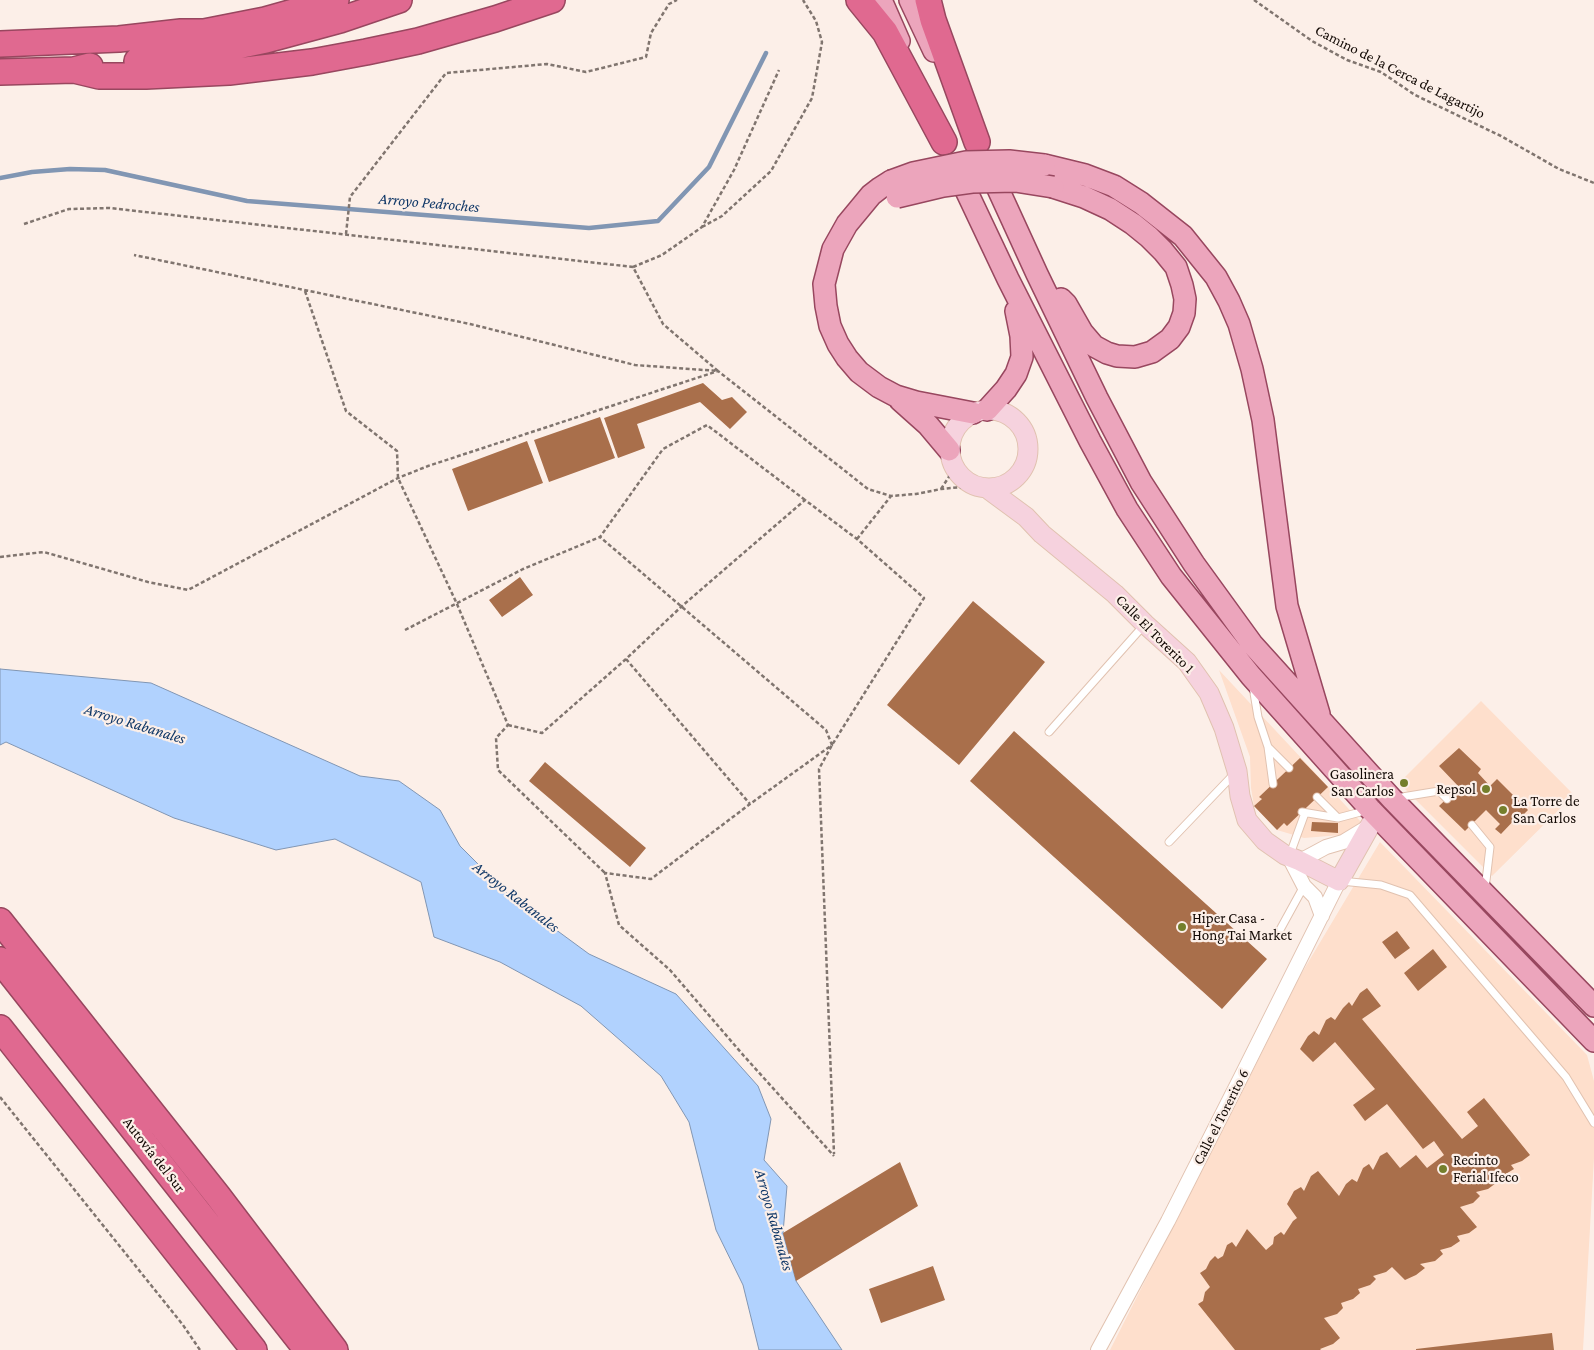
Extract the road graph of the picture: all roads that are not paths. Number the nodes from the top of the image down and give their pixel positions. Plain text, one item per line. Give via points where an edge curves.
1 (294, 0) edge
2 (336, 0) edge
3 (399, 0) edge
4 (552, 0) edge
5 (859, 0) edge
6 (881, 0) edge
7 (916, 2) edge
8 (181, 32) junction
9 (0, 44) edge
10 (74, 70) junction
11 (0, 72) edge
12 (944, 142) junction
13 (977, 142) joint
14 (894, 189) junction
15 (1037, 274) junction
16 (1008, 279) junction
17 (896, 396) junction
18 (980, 411) junction
19 (952, 459) junction
20 (1016, 478) junction
21 (981, 488) junction
22 (1026, 517) junction
23 (1145, 624) junction
24 (1251, 676) junction
25 (1321, 721) junction
26 (1049, 732) dead end
27 (1268, 747) junction
28 (1289, 768) dead end
29 (1237, 771) junction
30 (1273, 784) dead end
31 (1318, 797) dead end
32 (1447, 798) dead end
33 (1392, 799) junction
34 (1373, 817) junction
35 (1338, 818) junction
36 (1472, 825) dead end
37 (1169, 842) dead end
38 (1295, 859) junction
39 (1339, 881) junction
40 (1304, 886) junction
41 (1485, 895) junction
42 (1322, 916) junction
43 (0, 921) edge
44 (1276, 937) dead end
45 (0, 960) edge
46 (1594, 1006) edge
47 (0, 1028) edge
48 (1594, 1041) edge
49 (1594, 1123) edge
50 (254, 1350) edge
51 (308, 1350) edge
52 (335, 1350) edge
53 (1098, 1350) edge

1 - 8 highway
2 - 8 highway via 237,26
3 - 10 highway via 266,40 213,51 96,64
4 - 10 highway via 418,41 312,62 229,72 138,76 99,76
5 - 12 highway via 885,32
6 - 12 main road
7 - 13 highway via 933,20
8 - 9 highway
10 - 11 highway
12 - 16 main road
13 - 15 main road
14 - 15 main road, bridge via 1015,181 1053,187 1084,197 1133,224 1164,251 1176,267 1182,285 1184,313 1170,339 1152,352 1135,357 1117,356 1094,346 1066,304
14 - 17 main road via 882,202 847,224 833,249 824,284 830,326 838,344 860,372 878,388
14 - 25 main road, bridge via 913,173 966,162 1009,162 1085,175 1114,186 1141,203 1183,236 1216,277 1239,324 1252,369 1263,420 1287,606
15 - 25 main road via 1096,398 1141,482 1194,564 1252,644
16 - 18 main road via 1021,336 1022,357 1006,389
16 - 24 main road via 1127,509 1171,576
17 - 18 main road
17 - 19 main road via 928,425
18 - 19 street via 964,419 956,428 951,438
18 - 20 street via 999,411 1010,416 1026,434 1028,458
19 - 21 street via 963,479
20 - 21 street via 998,488
20 - 22 street, Calle El Torerito 1
21 - 22 street, Calle El Torerito 1
22 - 23 street, Calle El Torerito 1
23 - 26 lane
23 - 29 street, Calle El Torerito 1 via 1187,662 1209,693
24 - 27 lane via 1258,717
24 - 34 main road
25 - 33 main road
27 - 28 lane
27 - 30 lane
29 - 37 lane
29 - 38 street, Calle El Torerito 1 via 1247,820 1265,841
31 - 35 lane
32 - 33 lane via 1439,791
33 - 41 main road
34 - 35 lane
34 - 38 street via 1343,842
34 - 39 street
34 - 48 main road
35 - 38 lane via 1303,813
36 - 41 lane via 1490,846
38 - 39 street, Calle El Torerito 1
38 - 40 street
39 - 42 street, Calle el Torerito 6
39 - 49 lane via 1381,885 1410,895 1566,1077
40 - 42 street via 1315,897
40 - 44 lane
41 - 46 main road
42 - 53 street, Calle el Torerito 6 via 1168,1221
43 - 52 highway via 218,1196
45 - 51 highway, Autovía del Sur
47 - 50 highway

